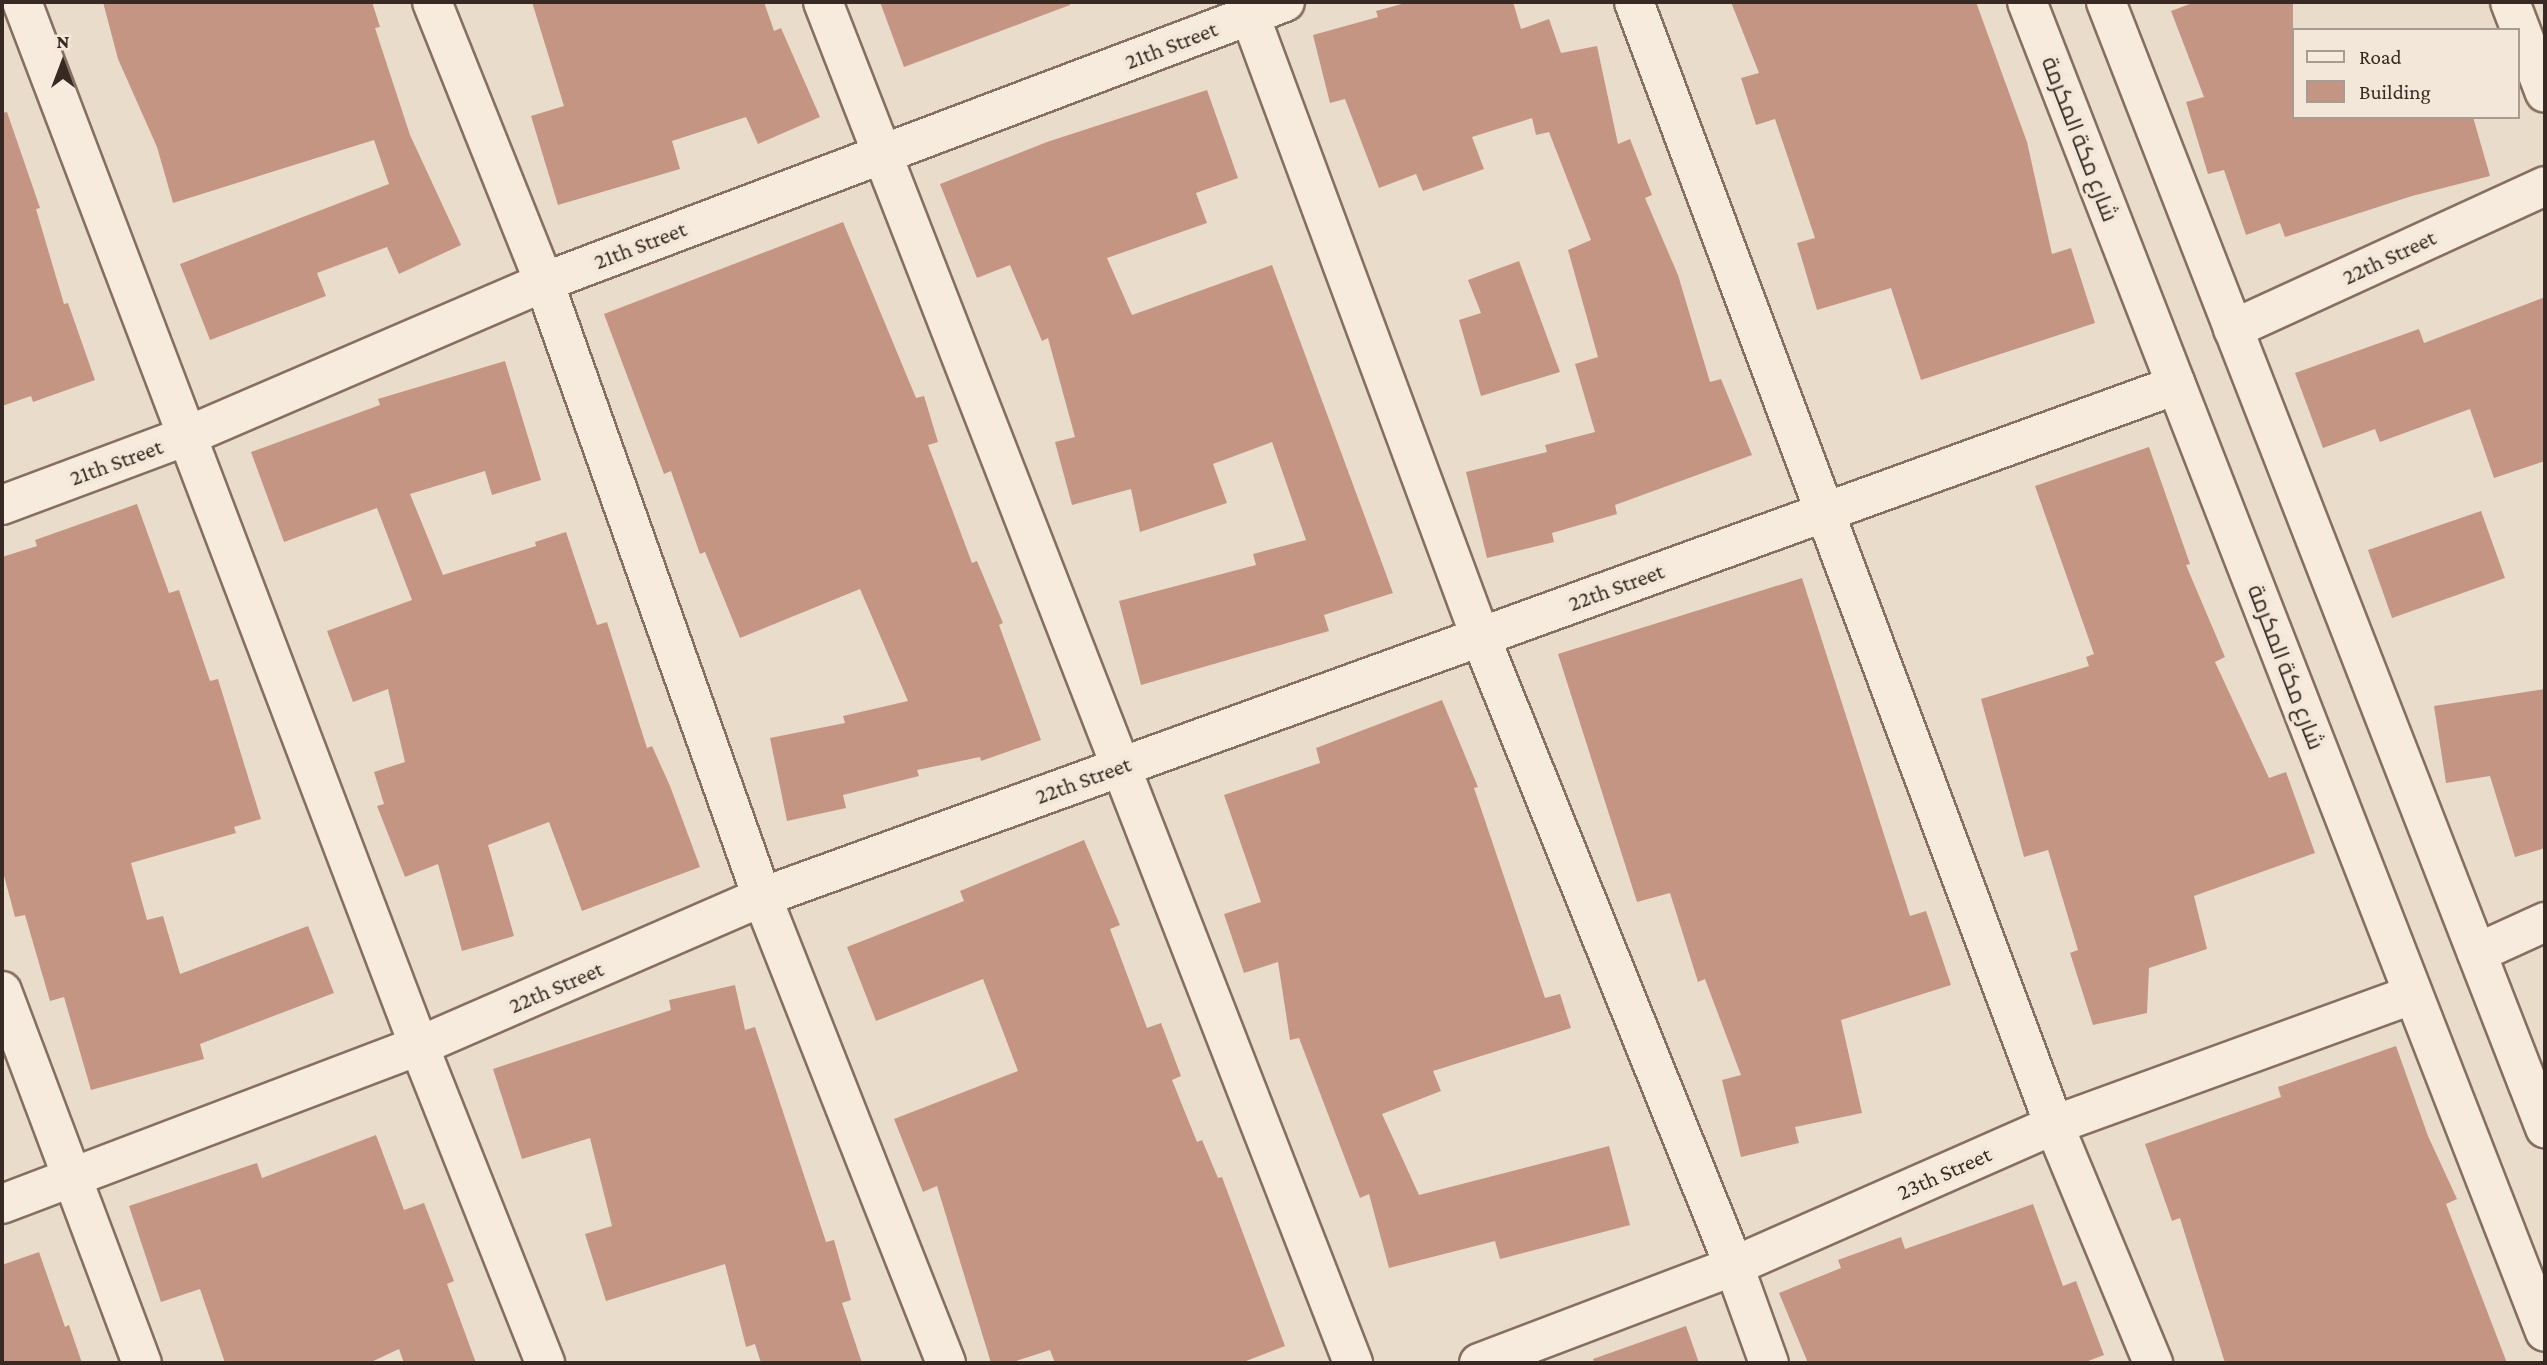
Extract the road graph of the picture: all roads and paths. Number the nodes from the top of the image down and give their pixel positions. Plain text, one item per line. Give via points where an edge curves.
1 (22, 2) edge
2 (432, 2) edge
3 (823, 2) edge
4 (1634, 2) edge
5 (2026, 2) edge
6 (2106, 2) edge
7 (2510, 2) edge
8 (1260, 6) edge
9 (2545, 93) edge
10 (882, 154) junction
11 (2545, 186) edge
12 (544, 282) junction
13 (2233, 329) junction
14 (2176, 385) junction
15 (187, 436) junction
16 (2, 505) edge
17 (1822, 513) junction
18 (1480, 636) junction
19 (1118, 768) junction
20 (762, 897) junction
21 (2545, 922) edge
22 (2477, 953) junction
23 (2, 991) edge
24 (2413, 994) junction
25 (419, 1046) junction
26 (2054, 1125) junction
27 (2545, 1128) edge
28 (74, 1174) junction
29 (2, 1204) edge
30 (1734, 1266) junction
31 (2545, 1332) edge
32 (142, 1363) edge
33 (545, 1363) edge
34 (946, 1363) edge
35 (1353, 1363) edge
36 (1479, 1363) edge
37 (1769, 1363) edge
38 (2153, 1363) edge

1 - 15 street
2 - 12 street
3 - 10 street
4 - 17 street
5 - 14 street, شارع مكة المكرمة
6 - 13 street
7 - 9 street
8 - 10 street, 21th Street
8 - 18 street
10 - 12 street, 21th Street
10 - 19 street
11 - 13 street, 22th Street
12 - 15 street, 21th Street
12 - 20 street
13 - 22 street
14 - 17 street, 22th Street
14 - 24 street, شارع مكة المكرمة
15 - 16 street, 21th Street
15 - 25 street
17 - 18 street, 22th Street
17 - 26 street
18 - 19 street, 22th Street
18 - 30 street
19 - 20 street, 22th Street
19 - 35 street
20 - 25 street, 22th Street
20 - 34 street
21 - 22 street
22 - 27 street
23 - 28 street
24 - 26 street, 23th Street
24 - 31 street, شارع مكة المكرمة
25 - 28 street, 22th Street
25 - 33 street
26 - 30 street, 23th Street
26 - 38 street
28 - 29 street, 22th Street
28 - 32 street
30 - 36 street, 23th Street
30 - 37 street

